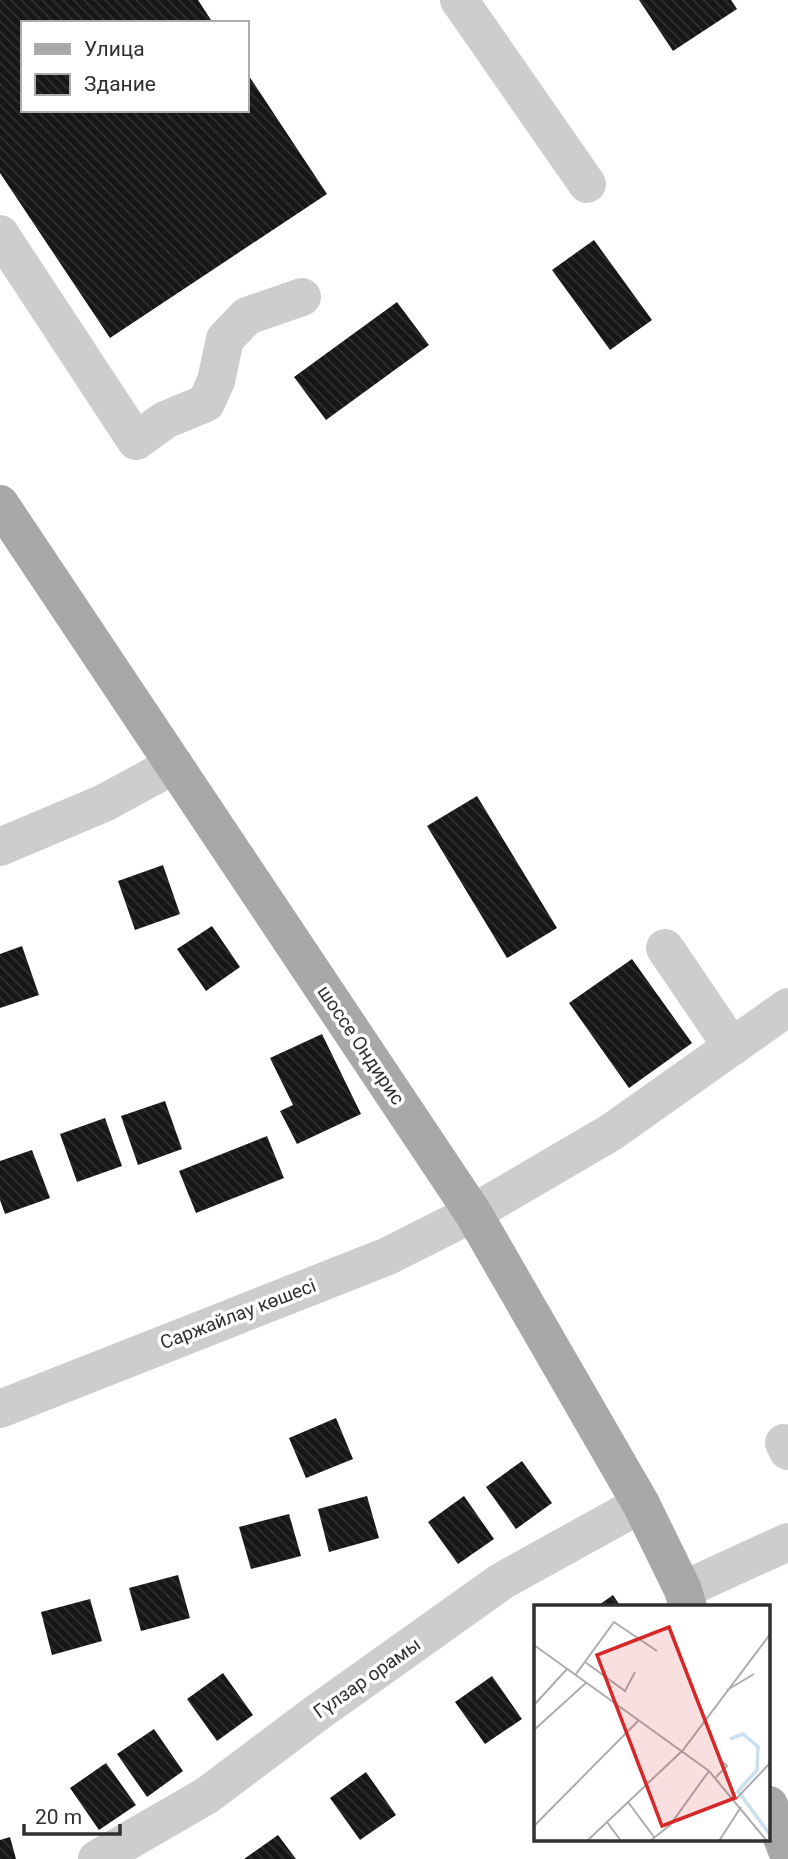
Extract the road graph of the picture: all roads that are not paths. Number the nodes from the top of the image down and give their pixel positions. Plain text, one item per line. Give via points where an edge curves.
1 (459, 0) edge
2 (587, 184) dead end
3 (0, 234) edge
4 (303, 298) dead end
5 (0, 504) edge
6 (174, 765) junction
7 (0, 847) edge
8 (665, 948) dead end
9 (788, 1007) edge
10 (732, 1047) junction
11 (474, 1213) junction
12 (0, 1409) edge
13 (641, 1504) junction
14 (788, 1542) edge
15 (686, 1598) edge
16 (770, 1808) edge
17 (788, 1853) edge
18 (97, 1859) edge

1 - 2 street
3 - 4 street via 136,441 165,420 206,403 216,382 225,339 247,316
5 - 6 main road, шоссе Ондирис
6 - 7 street via 104,803
6 - 11 main road, шоссе Ондирис
8 - 10 street
9 - 10 street, Саржайлау көшесі
10 - 11 street, Саржайлау көшесі via 610,1133
11 - 12 street, Саржайлау көшесі via 388,1255
11 - 13 main road, шоссе Ондирис
13 - 15 main road, шоссе Ондирис
13 - 18 street, Гүлзар орамы via 502,1581 206,1796
14 - 15 street
16 - 17 main road

